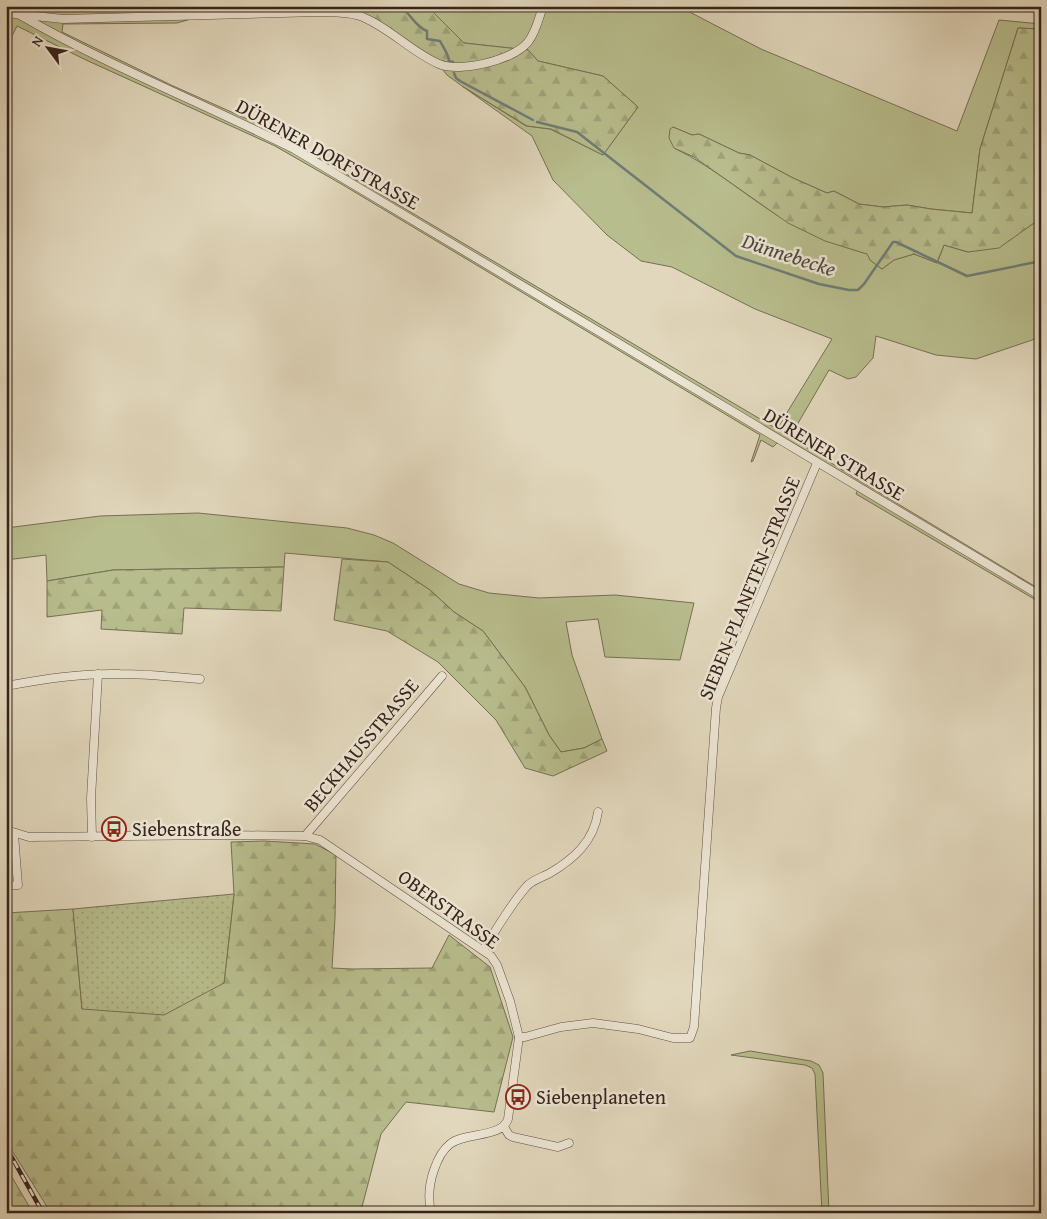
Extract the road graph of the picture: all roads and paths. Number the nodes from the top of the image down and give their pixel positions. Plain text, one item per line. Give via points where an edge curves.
1 (543, 6) edge
2 (6, 13) edge
3 (20, 15) junction
4 (611, 338) joint
5 (817, 463) junction
6 (1041, 596) edge
7 (98, 674) junction
8 (442, 676) dead end
9 (200, 679) dead end
10 (6, 686) edge
11 (598, 812) dead end
12 (10, 832) edge
13 (305, 836) junction
14 (92, 837) junction
15 (6, 886) edge
16 (483, 950) junction
17 (520, 1037) junction
18 (504, 1127) junction
19 (569, 1143) dead end
20 (431, 1213) edge

1 - 3 street via 528,42 512,54 496,61 459,66 441,65 353,14 318,12 63,19
2 - 3 street
3 - 4 street, DÜRENER DORFSTRASSE via 73,45 294,149
4 - 5 street, DÜRENER STRASSE
5 - 6 street, DÜRENER STRASSE
5 - 17 street, SIEBEN-PLANETEN-STRASSE via 718,697 694,1027 690,1038 673,1038 593,1023
7 - 9 street
7 - 10 street
7 - 14 street
8 - 13 street, BECKHAUSSTRASSE
11 - 16 street via 597,823 584,847 552,872 528,885
12 - 14 street, OBERSTRASSE via 29,837
12 - 15 street via 18,885
13 - 14 street, OBERSTRASSE
13 - 16 street, OBERSTRASSE via 333,847
16 - 17 street, OBERSTRASSE via 497,965
17 - 18 street, OBERSTRASSE via 508,1119
18 - 19 street via 513,1137 558,1147
18 - 20 street via 462,1138 442,1152 430,1188

